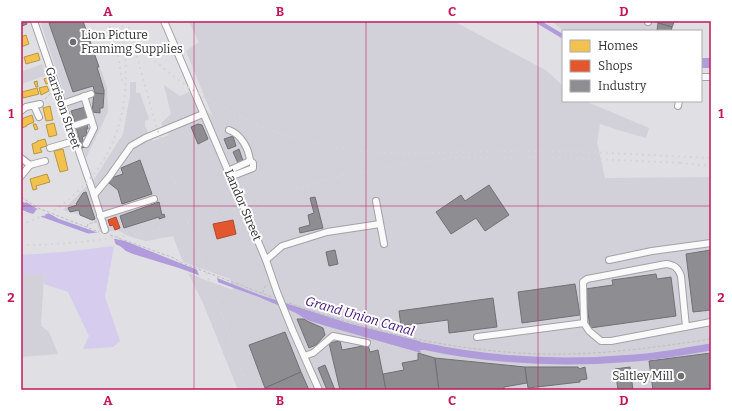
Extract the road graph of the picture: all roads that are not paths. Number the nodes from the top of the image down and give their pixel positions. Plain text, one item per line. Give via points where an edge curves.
1 (34, 21) edge
2 (164, 21) edge
3 (91, 94) dead end
4 (84, 96) junction
5 (62, 104) junction
6 (21, 111) edge
7 (203, 114) junction
8 (39, 117) dead end
9 (91, 120) junction
10 (76, 125) dead end
11 (229, 130) dead end
12 (74, 141) junction
13 (86, 144) dead end
14 (50, 148) dead end
15 (21, 158) edge
16 (45, 161) dead end
17 (30, 165) junction
18 (229, 174) junction
19 (21, 176) edge
20 (94, 195) junction
21 (154, 199) dead end
22 (376, 201) dead end
23 (101, 218) junction
24 (380, 224) junction
25 (105, 233) road end
26 (711, 243) edge
27 (384, 244) dead end
28 (266, 260) junction
29 (609, 260) dead end
30 (711, 322) edge
31 (584, 323) junction
32 (686, 326) junction
33 (477, 337) dead end
34 (367, 343) dead end
35 (304, 356) junction
36 (319, 390) edge

1 - 5 street, Garrison Street
2 - 7 street, Landor Street
3 - 4 street
4 - 5 street
4 - 9 street
5 - 12 street, Garrison Street
6 - 8 street via 37,105
7 - 18 street, Landor Street
7 - 20 street via 131,146
9 - 10 street
9 - 13 street via 94,128
11 - 18 street via 239,135 249,154 250,162 253,163 253,168
12 - 14 street
12 - 20 street, Garrison Street
15 - 17 street
16 - 17 street
17 - 19 street
18 - 28 street, Landor Street
20 - 23 street, Garrison Street
21 - 23 street
22 - 24 street
23 - 25 street, Garrison Street
24 - 27 street
24 - 28 street via 327,232 282,246
26 - 29 street
28 - 35 street, Landor Street, bridge
30 - 32 street
31 - 32 street via 595,337 601,341 611,342
31 - 32 street via 583,282 666,264 678,269 681,276
31 - 33 street
34 - 35 street via 333,336 313,353
35 - 36 street, Landor Street

